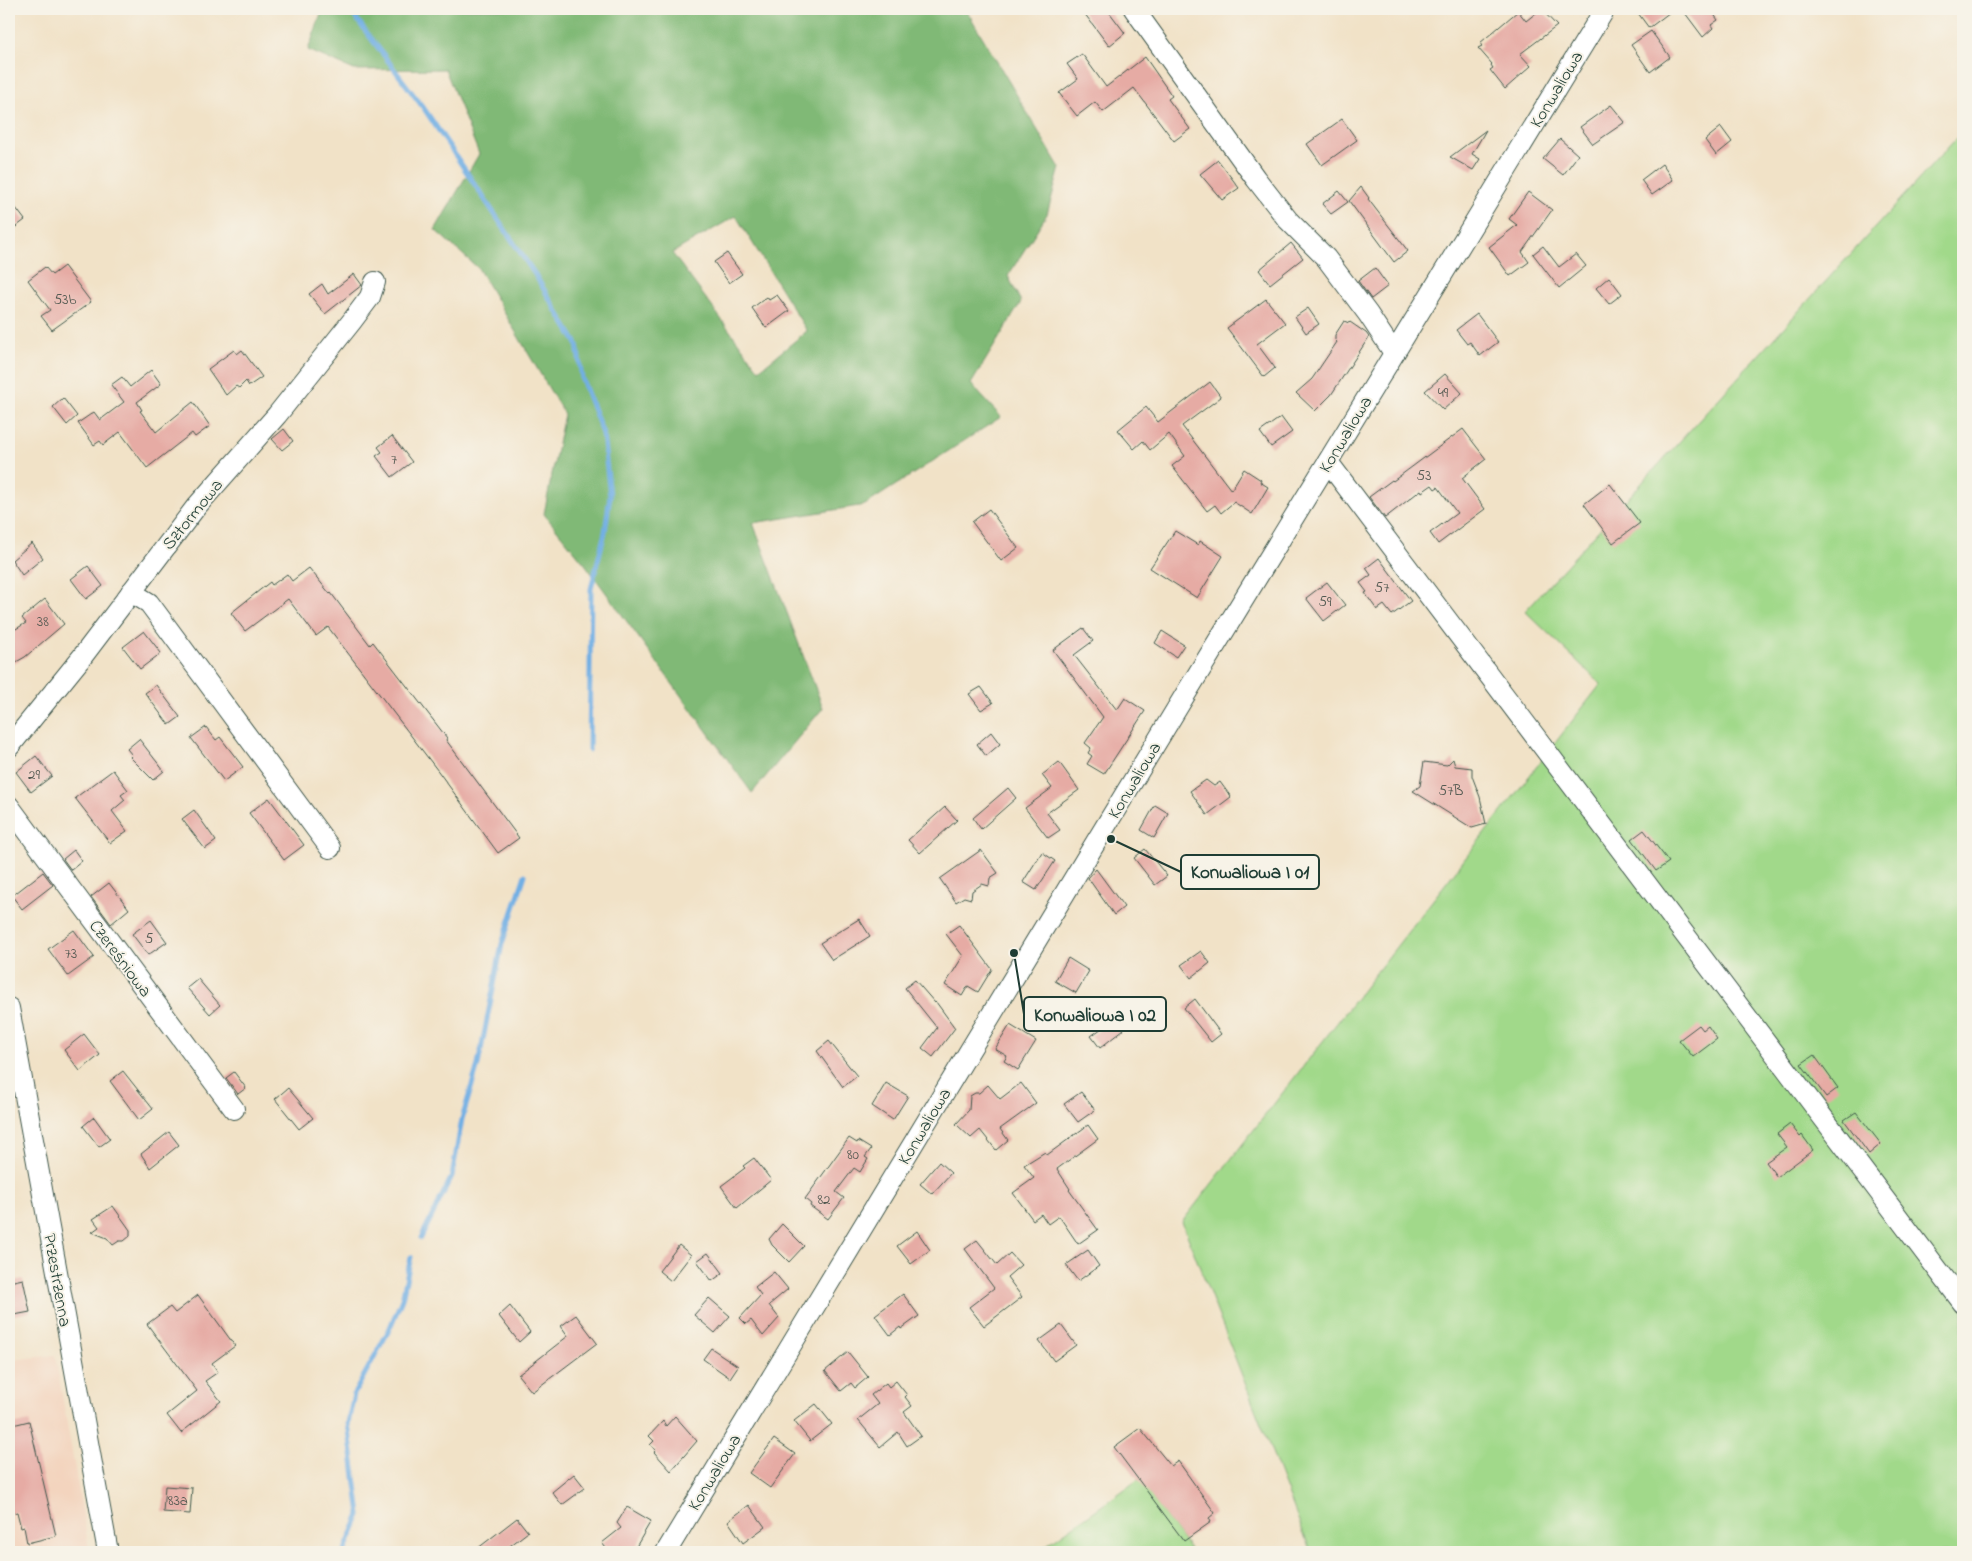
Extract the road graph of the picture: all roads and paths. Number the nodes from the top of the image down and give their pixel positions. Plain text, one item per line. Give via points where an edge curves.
1 (1134, 9) edge
2 (1605, 9) edge
3 (375, 282) dead end
4 (1394, 353) junction
5 (1328, 462) junction
6 (131, 592) junction
7 (9, 747) edge
8 (9, 806) edge
9 (330, 848) dead end
10 (9, 1008) edge
11 (234, 1109) dead end
12 (1963, 1303) edge
13 (108, 1552) edge
14 (666, 1552) edge

1 - 4 street via 1256,178 1288,220 1326,258
2 - 4 street, Konwaliowa
3 - 6 street, Sztormowa via 370,297 352,321 277,415 196,507
4 - 5 street, Konwaliowa
5 - 12 street
5 - 14 street, Konwaliowa
6 - 7 street, Sztormowa
6 - 9 street via 149,603
8 - 11 street, Czereśniowa
10 - 13 street, Przestrzenna

